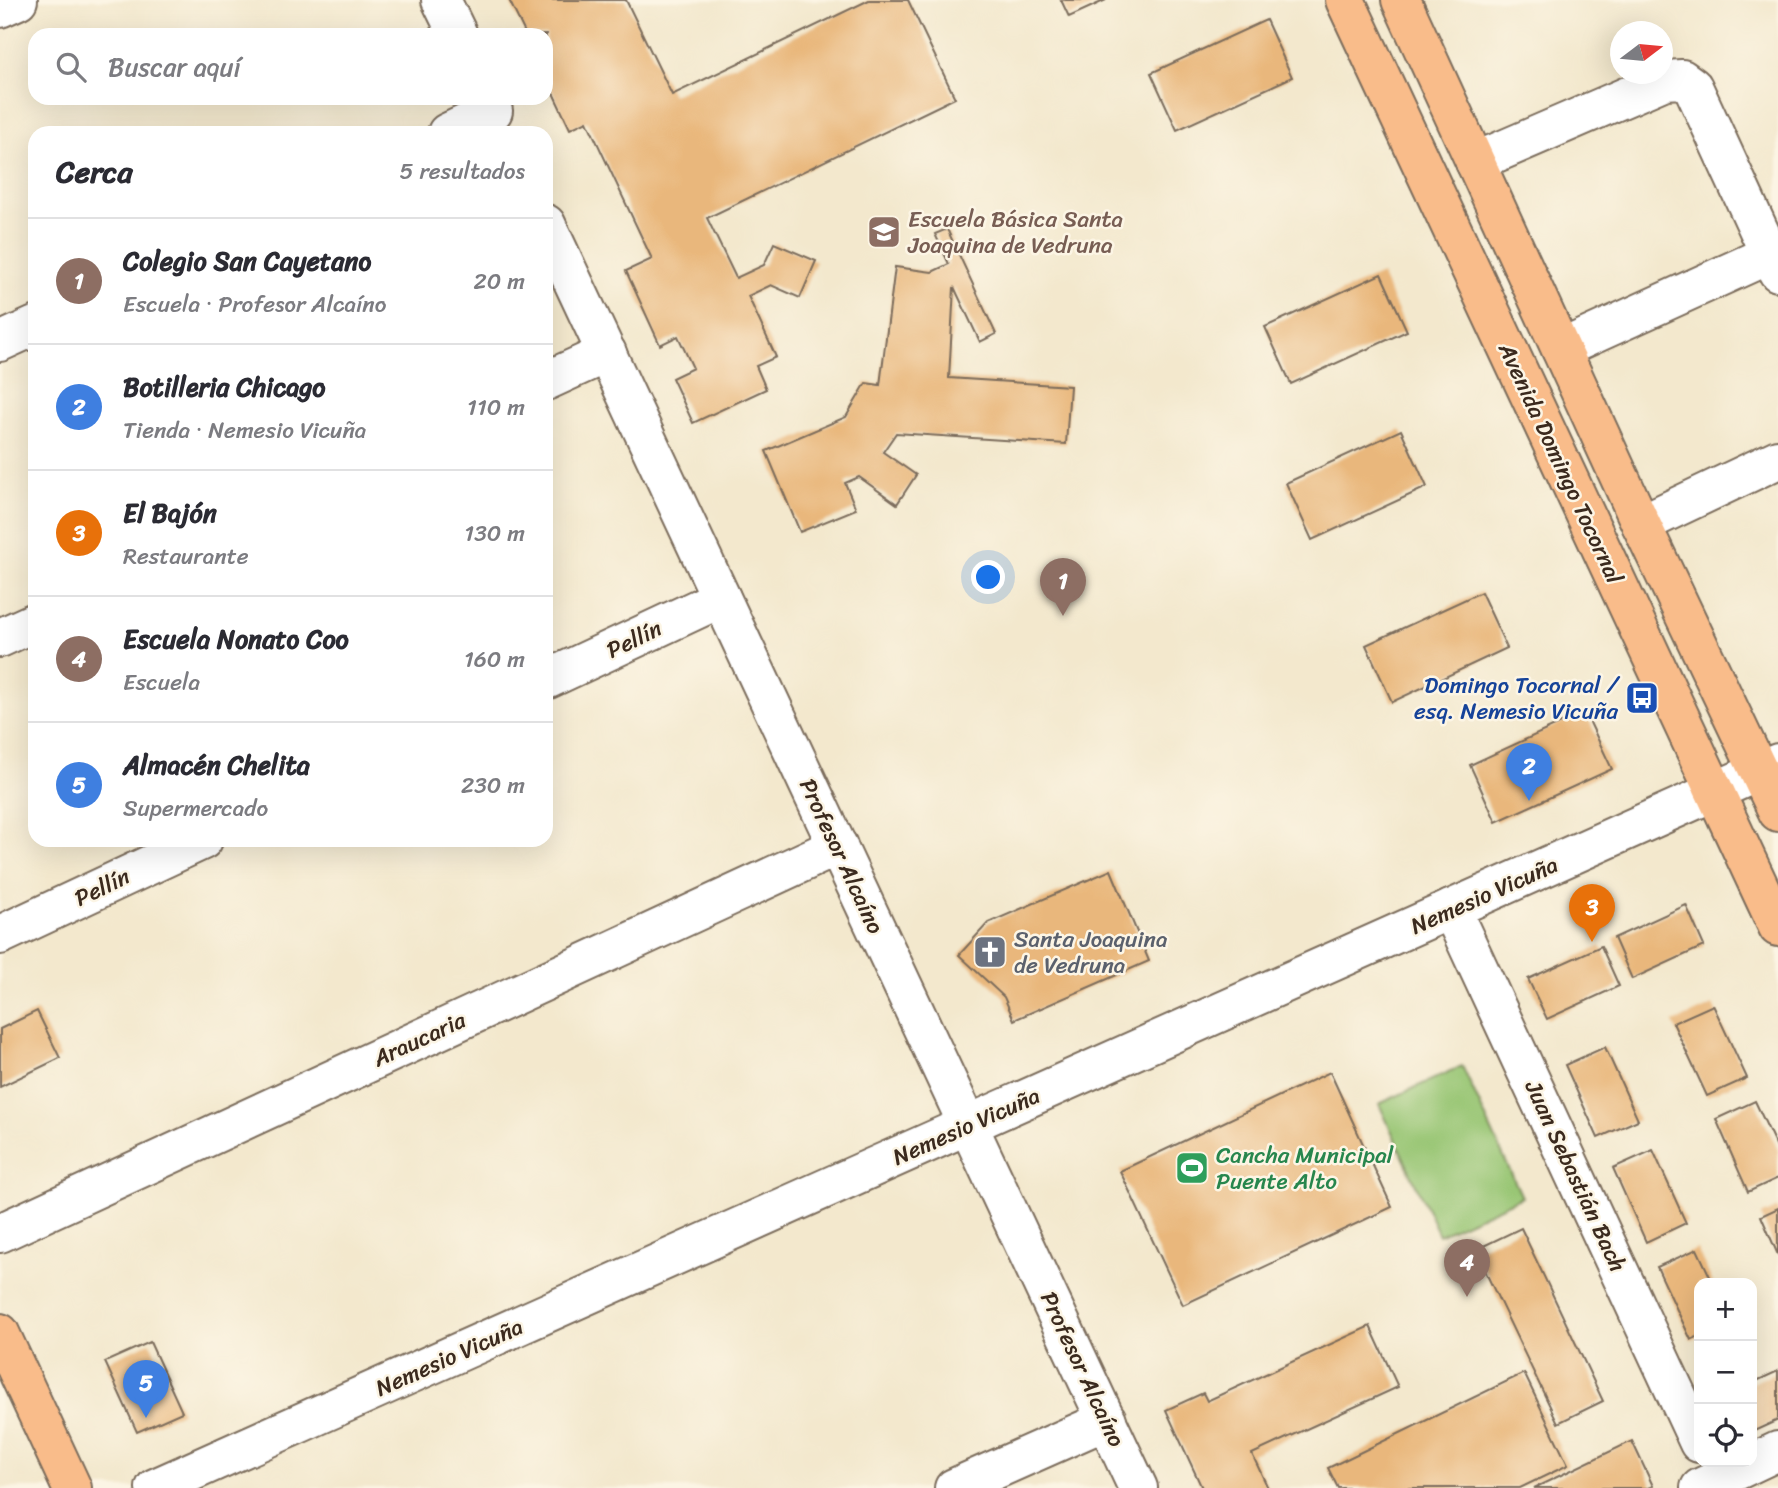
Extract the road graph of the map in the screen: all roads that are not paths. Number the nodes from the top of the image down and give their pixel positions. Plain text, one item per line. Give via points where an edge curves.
1 (18, 0) edge
2 (441, 0) edge
3 (1345, 0) edge
4 (1401, 0) edge
5 (0, 8) edge
6 (455, 28) edge
7 (495, 114) edge
8 (465, 126) edge
9 (1475, 162) junction
10 (553, 238) edge
11 (1774, 263) edge
12 (28, 329) edge
13 (0, 342) edge
14 (1561, 349) junction
15 (607, 353) junction
16 (553, 378) edge
17 (1778, 459) edge
18 (1641, 524) junction
19 (721, 598) junction
20 (28, 625) edge
21 (0, 638) edge
22 (553, 677) edge
23 (1769, 767) edge
24 (1715, 792) junction
25 (1778, 812) edge
26 (838, 846) junction
27 (188, 847) edge
28 (1451, 909) junction
29 (1778, 927) edge
30 (0, 935) edge
31 (968, 1125) junction
32 (0, 1233) edge
33 (0, 1334) edge
34 (1107, 1420) junction
35 (1694, 1432) edge
36 (1778, 1451) edge
37 (1711, 1479) edge
38 (72, 1488) edge
39 (155, 1488) edge
40 (954, 1488) edge
41 (1138, 1488) edge

1 - 5 street
2 - 6 street
3 - 24 main road, Avenida Domingo Tocornal
4 - 9 main road, Avenida Domingo Tocornal
7 - 8 street
9 - 11 street via 1665,80 1682,79 1693,87
9 - 14 main road, Avenida Domingo Tocornal
10 - 15 street, Profesor Alcaíno
11 - 14 street
12 - 13 street
14 - 18 main road, Avenida Domingo Tocornal
15 - 16 street
15 - 19 street, Profesor Alcaíno
17 - 18 street
18 - 23 main road, Avenida Domingo Tocornal
19 - 22 street, Pellín
19 - 26 street, Profesor Alcaíno
20 - 21 street
23 - 24 street, Nemesio Vicuña
23 - 25 main road, Avenida Domingo Tocornal
24 - 28 street, Nemesio Vicuña
24 - 29 main road, Avenida Domingo Tocornal
26 - 31 street, Profesor Alcaíno
26 - 32 street, Araucaria
27 - 30 street, Pellín
28 - 31 street, Nemesio Vicuña
28 - 35 street, Juan Sebastián Bach
31 - 34 street, Profesor Alcaíno
31 - 39 street, Nemesio Vicuña
33 - 38 main road
34 - 40 street
34 - 41 street, Profesor Alcaíno
36 - 37 street

